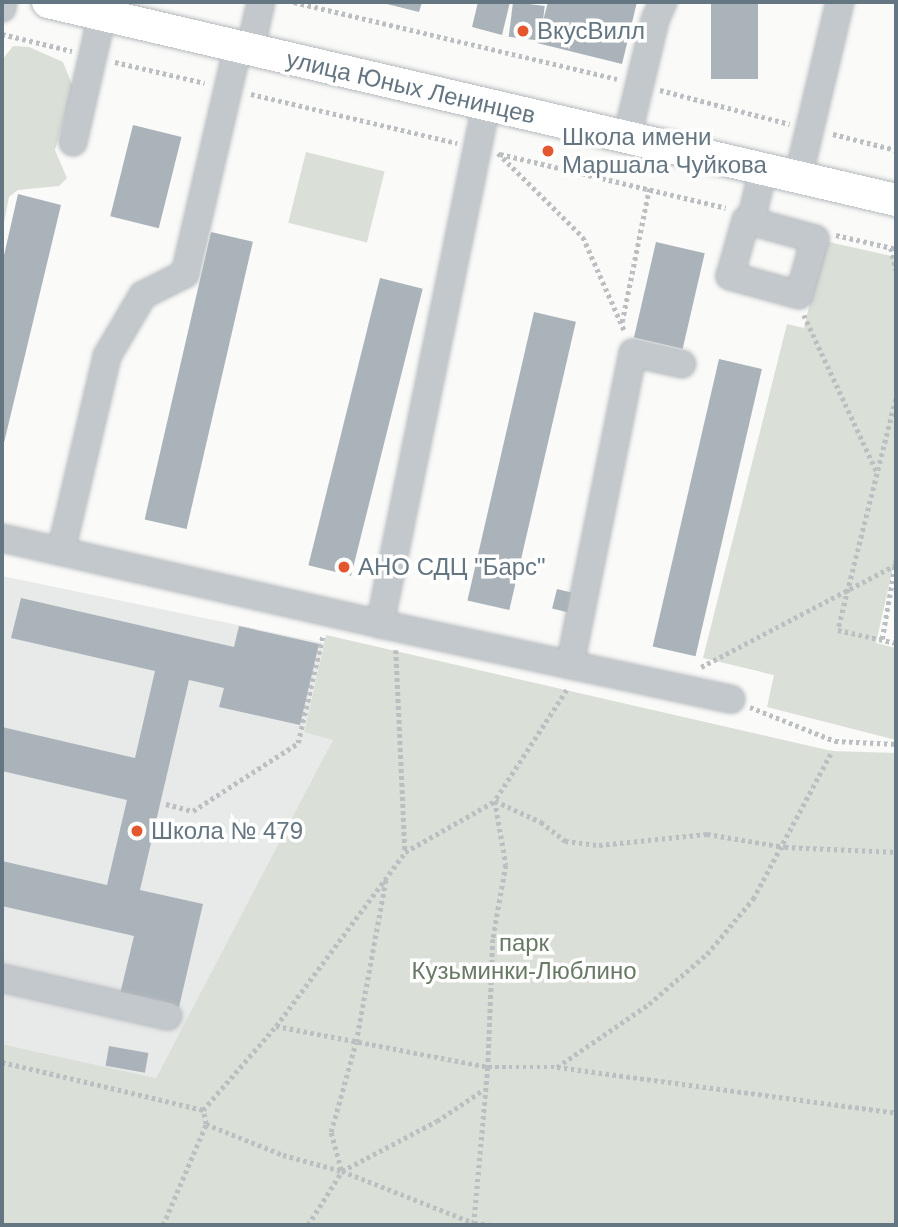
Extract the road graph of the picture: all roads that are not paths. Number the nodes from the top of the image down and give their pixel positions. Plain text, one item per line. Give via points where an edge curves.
1 (3, 2) edge
2 (48, 2) edge
3 (261, 2) edge
4 (663, 2) edge
5 (840, 2) edge
6 (2, 8) edge
7 (102, 15) junction
8 (244, 48) junction
9 (486, 106) junction
10 (627, 137) junction
11 (73, 142) dead end
12 (763, 170) junction
13 (798, 178) junction
14 (896, 200) edge
15 (752, 218) junction
16 (682, 364) dead end
17 (3, 544) edge
18 (61, 551) junction
19 (380, 624) junction
20 (568, 678) junction
21 (731, 699) road end
22 (2, 978) edge
23 (168, 1016) dead end

1 - 6 lane
2 - 7 main road, улица Юных Ленинцев
3 - 8 lane
4 - 10 lane
5 - 13 lane
7 - 8 main road, улица Юных Ленинцев
7 - 11 lane
8 - 9 main road, улица Юных Ленинцев
8 - 18 lane via 229,89 185,274 143,295 107,356
9 - 10 main road, улица Юных Ленинцев
9 - 19 lane via 488,151
10 - 12 main road, улица Юных Ленинцев
12 - 13 main road, улица Юных Ленинцев
12 - 15 lane
13 - 14 main road, улица Юных Ленинцев
15 - 15 lane via 746,220 730,276 799,295 815,239
16 - 20 lane via 633,353
17 - 18 lane
18 - 19 lane
19 - 20 lane
20 - 21 lane via 666,685
22 - 23 lane

